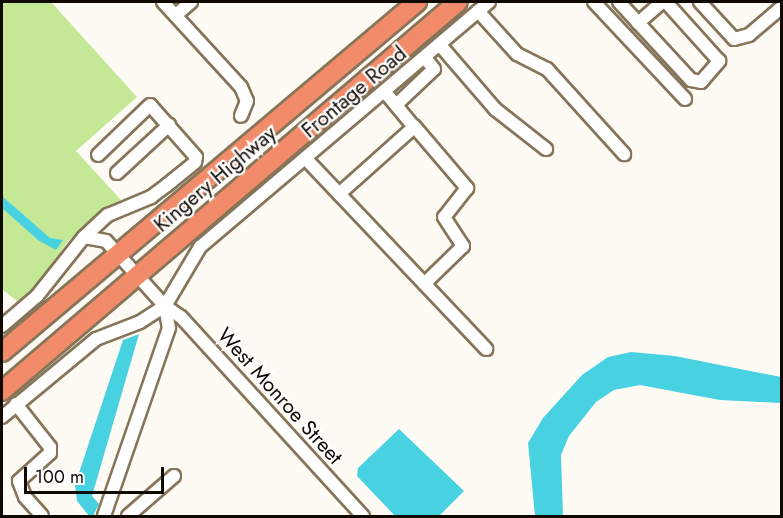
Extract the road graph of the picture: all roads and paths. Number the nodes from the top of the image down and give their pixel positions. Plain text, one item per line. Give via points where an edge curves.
1 (163, 2) edge
2 (191, 2) edge
3 (417, 2) edge
4 (458, 2) edge
5 (489, 2) edge
6 (594, 2) edge
7 (619, 2) edge
8 (664, 2) edge
9 (700, 2) edge
10 (782, 7) edge
11 (478, 11) junction
12 (176, 15) junction
13 (638, 23) junction
14 (440, 45) junction
15 (425, 57) junction
16 (385, 92) junction
17 (685, 99) dead end
18 (396, 105) junction
19 (241, 116) dead end
20 (169, 125) junction
21 (414, 126) junction
22 (546, 149) dead end
23 (624, 154) dead end
24 (98, 155) dead end
25 (306, 159) junction
26 (117, 173) dead end
27 (339, 194) junction
28 (84, 237) junction
29 (121, 255) junction
30 (138, 274) junction
31 (424, 284) junction
32 (165, 306) junction
33 (2, 326) edge
34 (486, 349) dead end
35 (2, 352) edge
36 (2, 391) edge
37 (16, 404) junction
38 (2, 417) edge
39 (174, 476) dead end
40 (111, 499) junction
41 (42, 516) edge
42 (104, 516) edge
43 (127, 516) edge
44 (363, 516) edge

1 - 12 street
2 - 12 street
3 - 29 highway, Kingery Highway
4 - 30 highway, Kingery Highway
5 - 11 street, Frontage Road
6 - 17 street
7 - 13 street
8 - 13 street
8 - 13 street via 719,61 719,66 701,82 691,80
9 - 10 street via 734,39 749,35
11 - 14 street, Frontage Road
11 - 23 street via 517,54 547,69
12 - 19 street via 246,94
14 - 15 street, Frontage Road
14 - 22 street via 495,109
15 - 16 street, Frontage Road
15 - 18 street via 434,69
16 - 18 street
16 - 25 street, Frontage Road
18 - 21 street
20 - 24 street via 150,105
20 - 26 street
20 - 28 street via 192,150 195,162 151,197 108,214
21 - 27 street
21 - 31 street via 467,188 444,217 463,246
25 - 27 street
25 - 32 street, Frontage Road via 200,247
27 - 31 street
28 - 29 street via 106,241
28 - 33 street via 37,296
29 - 30 street, West Monroe Street
29 - 35 highway, Kingery Highway
30 - 32 street, West Monroe Street
30 - 36 highway, Kingery Highway
31 - 34 street
32 - 37 street, Frontage Road via 140,322 96,339
32 - 40 street via 169,328
32 - 44 street, West Monroe Street via 181,317
37 - 38 street, Frontage Road
37 - 41 street via 50,447 50,453 19,481 25,496
39 - 43 street
40 - 42 street
40 - 43 street

